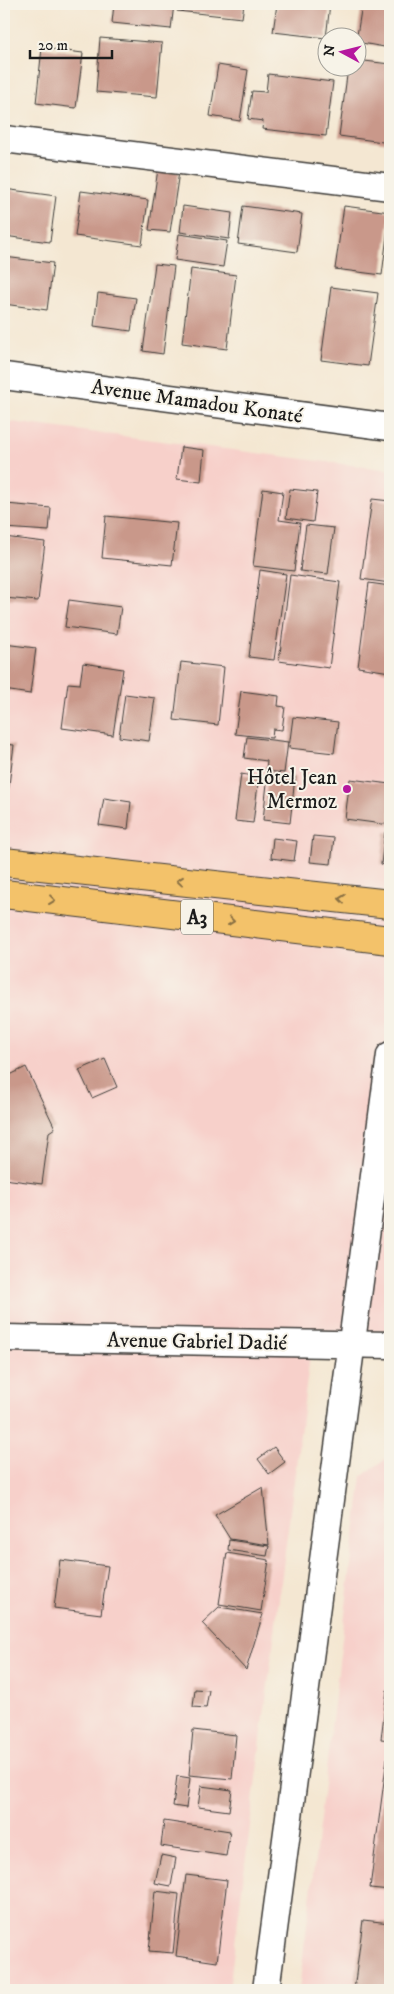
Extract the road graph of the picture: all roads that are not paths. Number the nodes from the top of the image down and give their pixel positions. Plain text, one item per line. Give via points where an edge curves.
1 (4, 139) edge
2 (390, 187) edge
3 (4, 376) edge
4 (390, 427) edge
5 (4, 862) edge
6 (4, 894) edge
7 (390, 904) edge
8 (390, 940) edge
9 (390, 1055) edge
10 (4, 1338) edge
11 (353, 1344) junction
12 (390, 1345) edge
13 (266, 1990) edge

1 - 2 street
3 - 4 street, Avenue Mamadou Konaté
7 -> 5 highway, A3
6 -> 8 highway, A3
9 - 11 street
10 - 11 street, Avenue Gabriel Dadié
11 - 12 street, Avenue Gabriel Dadié
11 - 13 street

